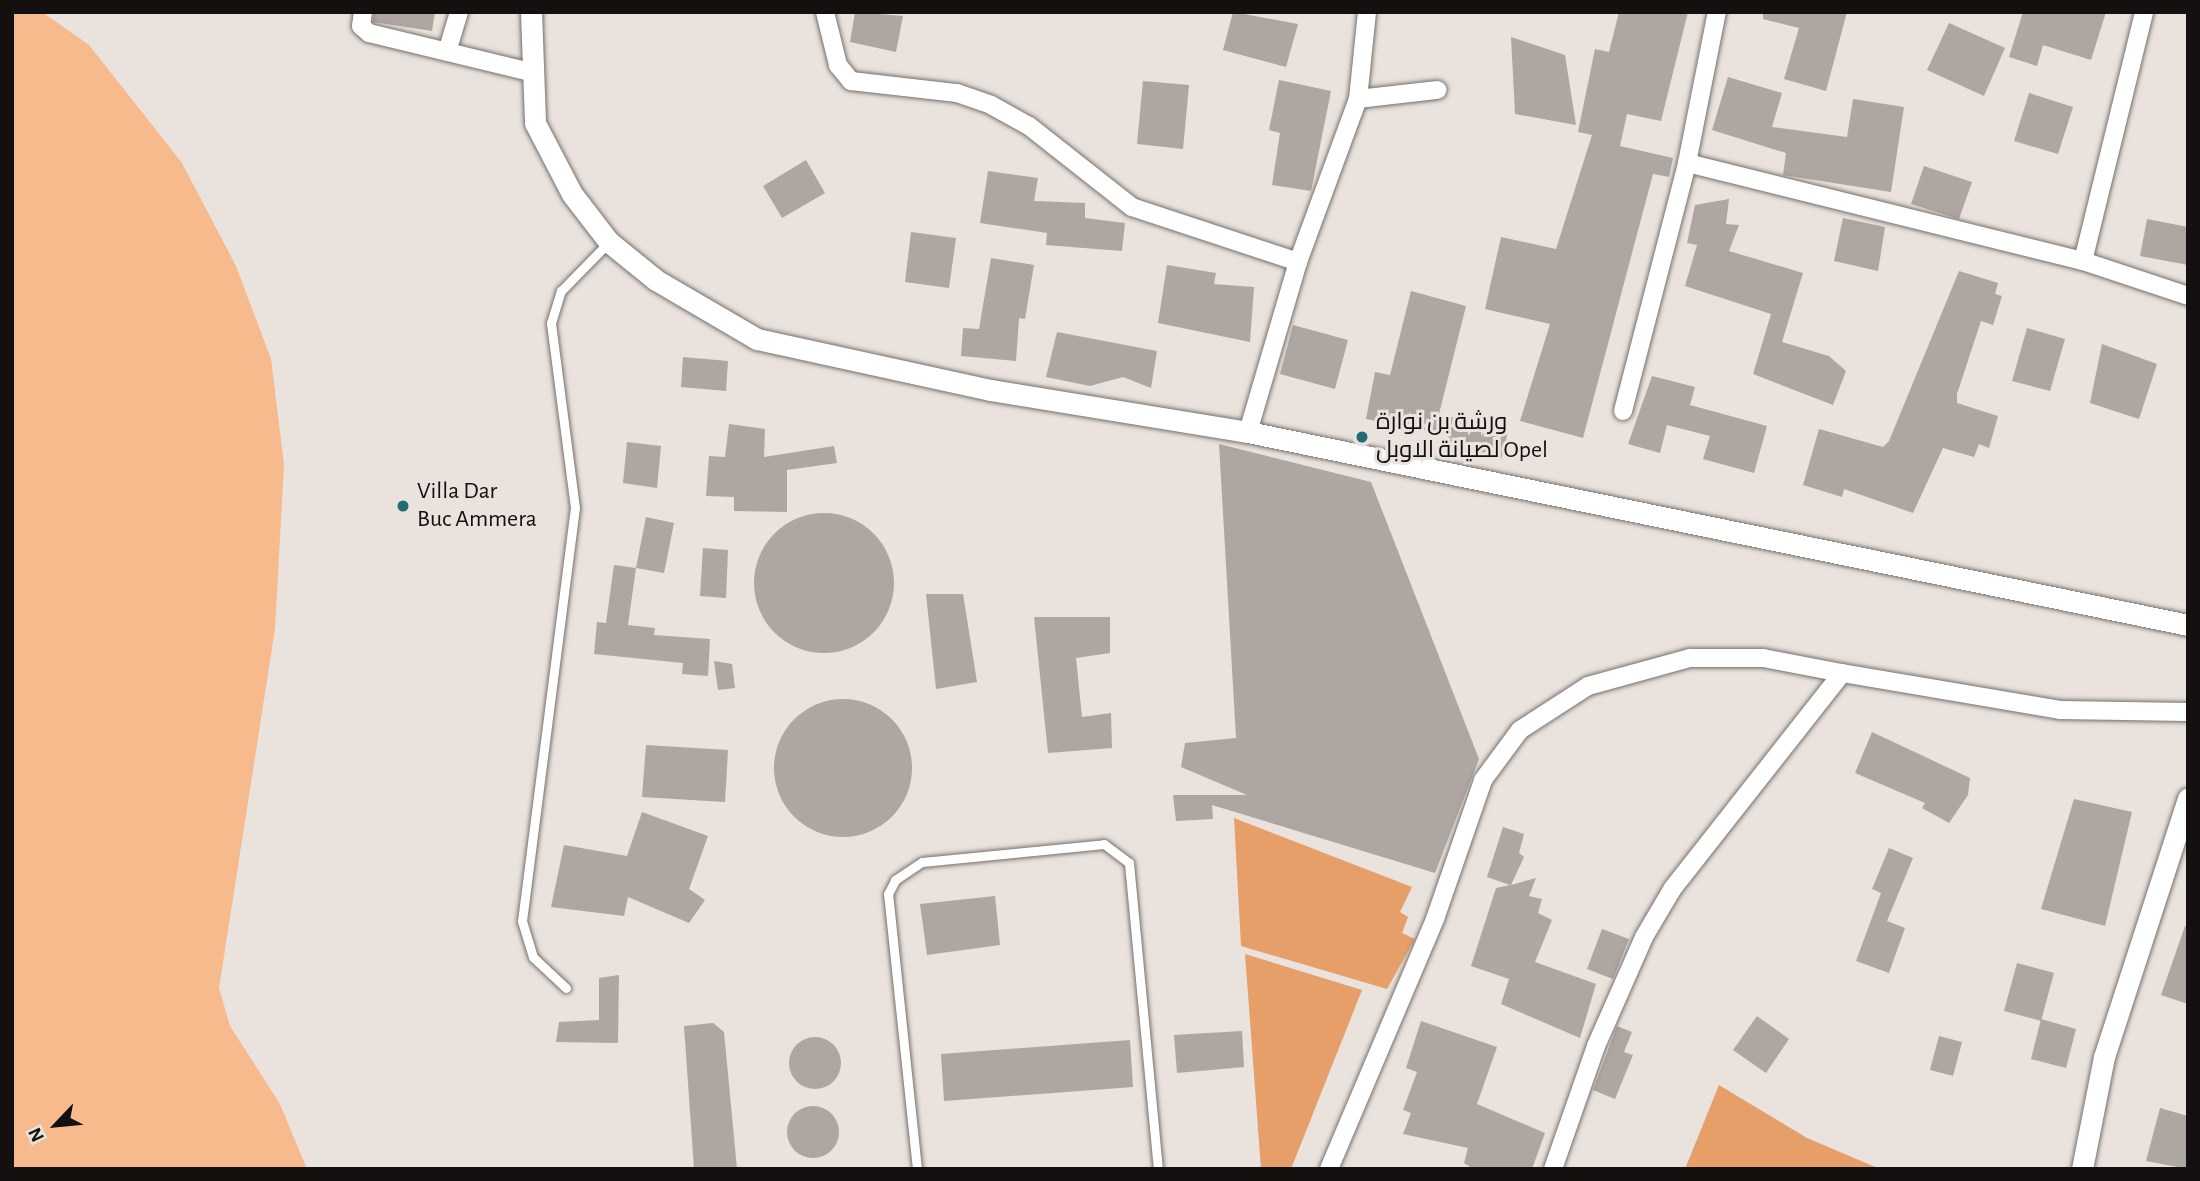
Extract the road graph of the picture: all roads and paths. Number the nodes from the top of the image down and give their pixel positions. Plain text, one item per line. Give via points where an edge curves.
1 (363, 12) edge
2 (459, 12) edge
3 (531, 12) edge
4 (825, 12) edge
5 (1367, 12) edge
6 (1717, 12) edge
7 (2144, 12) edge
8 (447, 52) junction
9 (530, 72) junction
10 (1437, 90) dead end
11 (1359, 99) junction
12 (1687, 163) junction
13 (610, 242) junction
14 (2082, 261) junction
15 (1298, 262) junction
16 (2188, 296) edge
17 (1623, 411) dead end
18 (1248, 432) junction
19 (2188, 625) edge
20 (1842, 673) junction
21 (2188, 712) edge
22 (2188, 798) edge
23 (566, 988) dead end
24 (917, 1169) edge
25 (1157, 1169) edge
26 (1329, 1169) edge
27 (1553, 1169) edge
28 (2082, 1169) edge

1 - 8 street via 363,31
2 - 8 street
3 - 9 street
4 - 15 street via 838,65 851,81 957,93 991,104 1038,132 1132,207
5 - 11 street
6 - 12 street
7 - 14 street
8 - 9 street
9 - 13 street via 535,123 572,194
10 - 11 street
11 - 15 street
12 - 14 street
12 - 17 street
13 - 18 street via 699,310 757,340 992,390
13 - 23 lane via 561,291 551,323 575,508 522,921 533,957
14 - 16 street
15 - 18 street
18 - 19 street
20 - 21 street via 2060,710
20 - 26 street via 1763,657 1690,658 1588,686 1520,730 1483,780 1435,919
20 - 27 street via 1673,888 1644,937 1596,1046
22 - 28 street via 2104,1057
24 - 25 lane via 888,894 895,880 922,862 1104,844 1129,863

